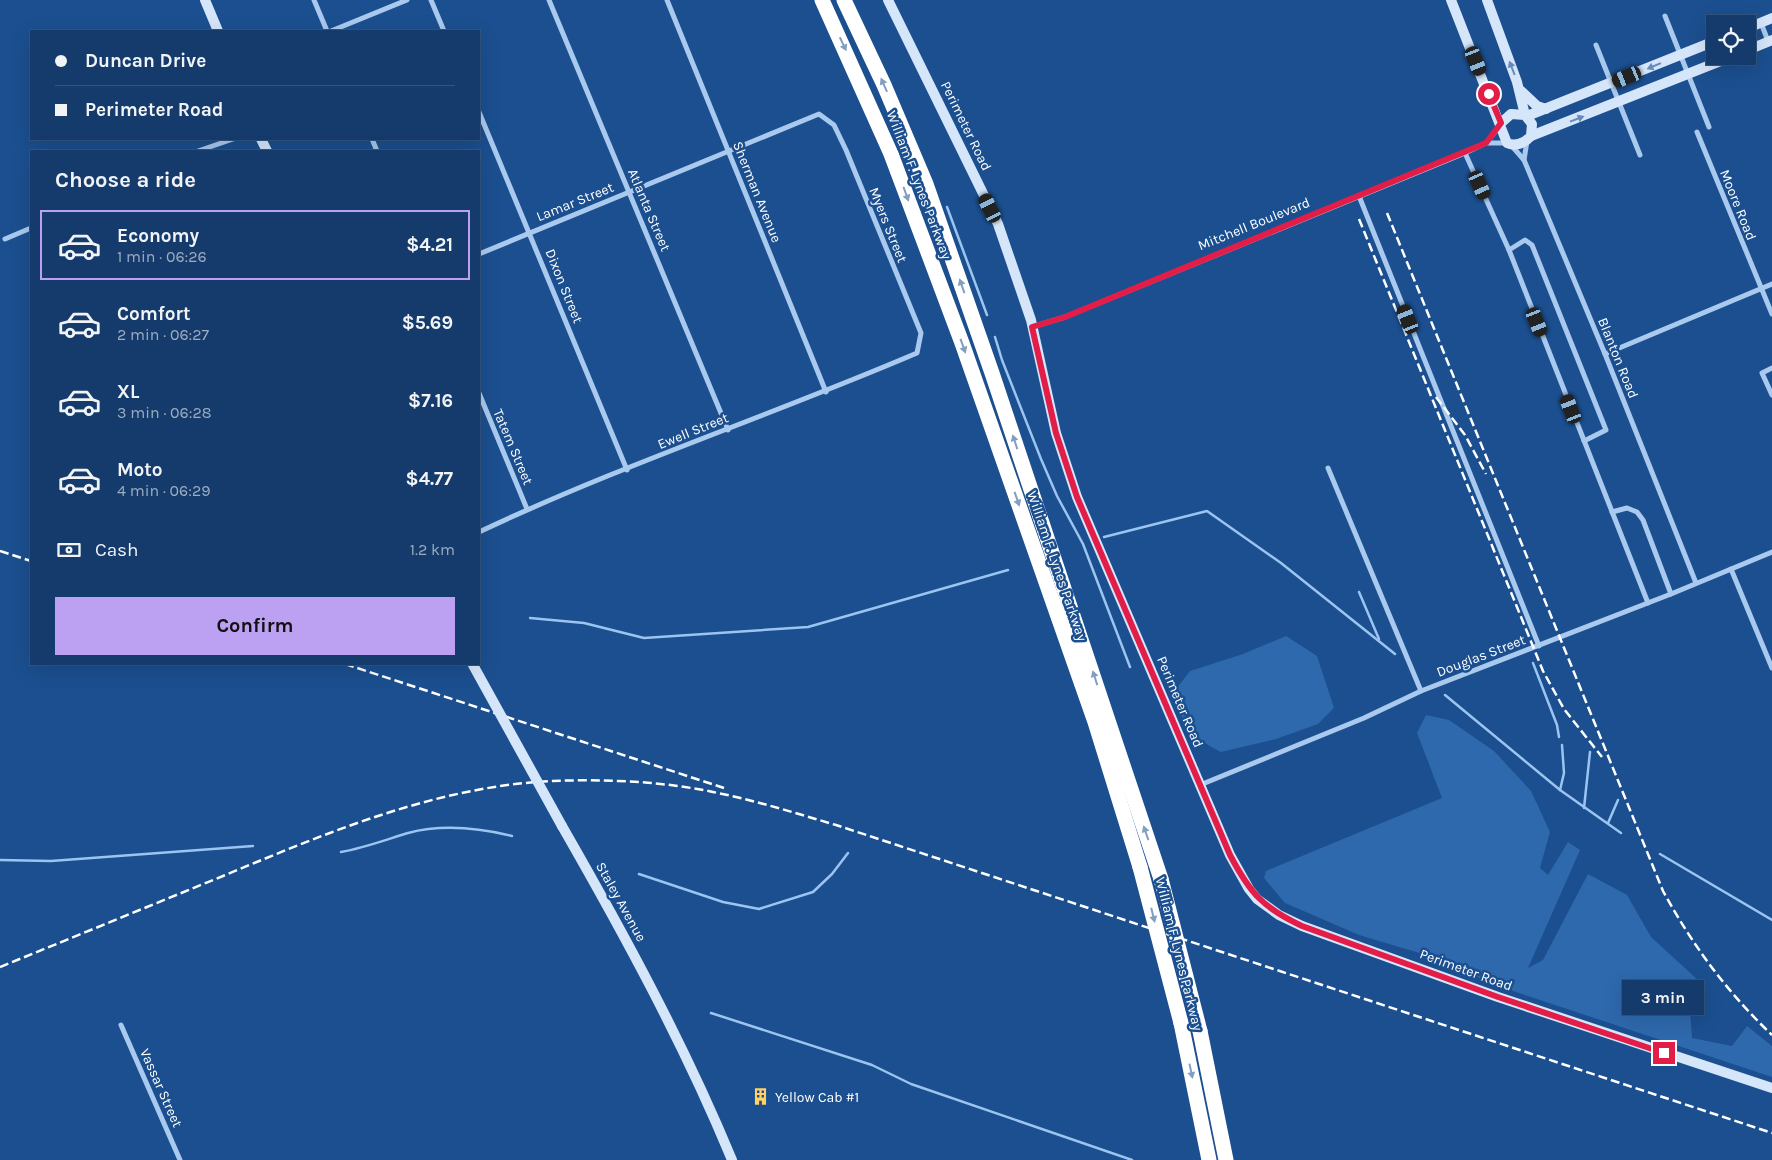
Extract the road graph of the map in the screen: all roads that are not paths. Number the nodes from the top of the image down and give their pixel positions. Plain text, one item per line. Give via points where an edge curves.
1 (205, 0) edge
2 (314, 0) edge
3 (406, 0) edge
4 (431, 0) edge
5 (549, 0) edge
6 (667, 0) edge
7 (822, 0) edge
8 (844, 0) edge
9 (888, 0) edge
10 (1451, 0) edge
11 (1486, 0) edge
12 (1665, 16) dead end
13 (1772, 18) edge
14 (1761, 23) junction
15 (1756, 25) edge
16 (218, 30) edge
17 (326, 30) edge
18 (333, 30) edge
19 (444, 30) edge
20 (1770, 41) edge
21 (1596, 45) dead end
22 (1706, 45) edge
23 (1756, 47) edge
24 (1680, 55) junction
25 (1711, 65) edge
26 (1687, 75) junction
27 (1610, 84) junction
28 (1520, 89) junction
29 (1618, 103) junction
30 (1546, 109) junction
31 (480, 114) edge
32 (819, 114) joint
33 (1526, 115) junction
34 (1501, 124) junction
35 (1709, 128) dead end
36 (1696, 132) dead end
37 (1529, 139) junction
38 (230, 140) edge
39 (1486, 143) junction
40 (1509, 143) junction
41 (201, 150) edge
42 (728, 152) junction
43 (1465, 153) junction
44 (1640, 155) dead end
45 (1524, 160) junction
46 (629, 192) junction
47 (1359, 196) junction
48 (30, 228) edge
49 (530, 233) junction
50 (5, 239) dead end
51 (1509, 250) junction
52 (480, 254) edge
53 (1772, 284) edge
54 (1760, 289) junction
55 (1772, 314) edge
56 (1032, 327) junction
57 (917, 354) joint
58 (1605, 354) junction
59 (1772, 368) edge
60 (826, 392) junction
61 (480, 395) edge
62 (1772, 395) edge
63 (728, 430) junction
64 (1584, 441) junction
65 (1328, 468) dead end
66 (627, 470) junction
67 (528, 509) junction
68 (1612, 512) junction
69 (480, 532) edge
70 (1772, 552) edge
71 (1731, 569) junction
72 (1696, 583) junction
73 (1671, 594) junction
74 (1648, 603) junction
75 (1539, 646) junction
76 (472, 665) edge
77 (1772, 668) edge
78 (1421, 691) junction
79 (1200, 785) junction
80 (121, 1025) dead end
81 (1772, 1088) edge
82 (180, 1160) edge
83 (732, 1160) edge
84 (1210, 1160) edge
85 (1226, 1160) edge

1 - 16 street
2 - 17 street
3 - 18 street
4 - 19 street
5 - 46 street, Atlanta Street
6 - 42 street, Sherman Avenue
7 -> 84 highway, William F. Lynes Parkway, bridge via 891,154 962,343 1095,722 1140,867 1181,1023
85 -> 8 highway, William F. Lynes Parkway, bridge via 1200,1032 1161,879 926,184
9 - 56 street, Perimeter Road via 998,224
10 - 34 street
28 -> 11 street
12 - 24 street
13 - 14 street
14 - 15 street
14 - 20 street
20 - 23 street
21 - 27 street
22 - 24 street
24 - 26 street
24 -> 27 street
25 - 26 street
26 - 29 street
26 - 35 street
27 - 29 street
27 - 30 street
28 - 30 street via 1529,100
28 - 33 street
37 -> 29 street
29 - 44 street
30 - 33 street
31 - 49 street, Dixon Street
32 - 42 street, Lamar Street
32 - 57 street, Myers Street via 834,125 846,150 921,333
33 - 34 street via 1511,114
33 - 37 street via 1532,124
34 - 39 street, Mitchell Boulevard
34 - 40 street
36 - 54 street, Moore Road
37 - 40 street
37 - 45 street
38 - 41 street
39 - 40 street, Mitchell Boulevard
39 - 43 street, Mitchell Boulevard
40 - 45 street
42 - 46 street, Lamar Street
42 - 60 street, Sherman Avenue
43 - 47 street, Mitchell Boulevard
43 - 51 street
45 - 58 street, Blanton Road
46 - 49 street, Lamar Street
46 - 63 street, Atlanta Street
47 - 56 street, Mitchell Boulevard via 1065,317
47 - 75 street
48 - 50 street
49 - 52 street, Lamar Street
49 - 66 street, Dixon Street
51 - 64 street
51 - 64 street via 1525,240 1532,245 1606,430
53 - 54 street
54 - 55 street, Moore Road
54 - 58 street
56 - 79 street, Perimeter Road via 1066,466
57 - 60 street, Ewell Street
58 - 72 street, Blanton Road
59 - 62 street via 1762,373
60 - 63 street, Ewell Street
61 - 67 street, Tatem Street
63 - 66 street, Ewell Street
64 - 68 street
65 - 78 street
66 - 67 street, Ewell Street
67 - 69 street, Ewell Street
68 - 73 street via 1627,508 1637,512 1643,520
68 - 74 street
70 - 71 street, Douglas Street
71 - 72 street, Douglas Street
71 - 77 street
72 - 73 street, Douglas Street
73 - 74 street, Douglas Street
74 - 75 street, Douglas Street
75 - 78 street, Douglas Street
76 - 83 street, Staley Avenue, bridge via 668,1019
78 - 79 street, Douglas Street via 1364,718
79 - 81 street, Perimeter Road via 1230,855 1249,889 1279,915 1498,997
80 - 82 street, Vassar Street

